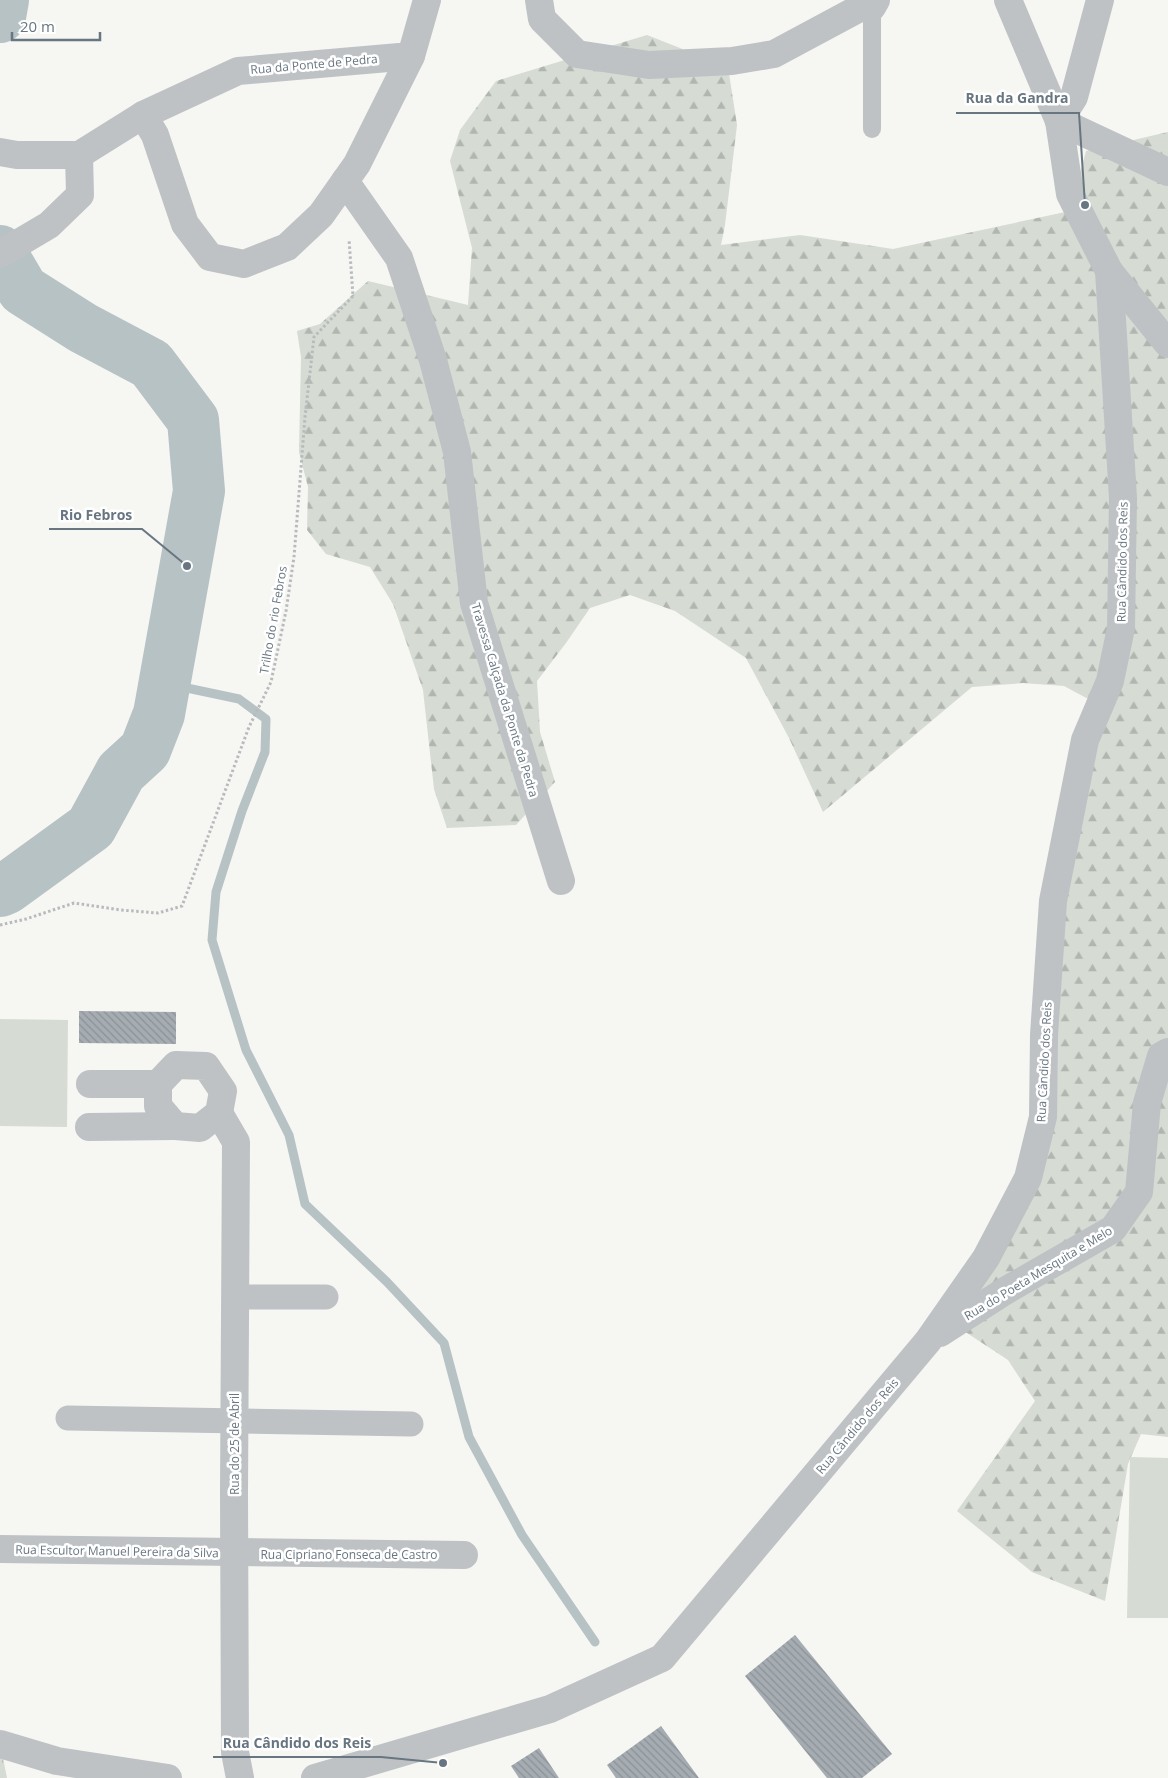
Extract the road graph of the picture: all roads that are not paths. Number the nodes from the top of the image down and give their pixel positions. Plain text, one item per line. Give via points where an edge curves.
1 (427, 0) edge
2 (539, 0) edge
3 (1008, 0) edge
4 (1100, 0) edge
5 (864, 4) edge
6 (411, 56) junction
7 (143, 115) junction
8 (1059, 121) junction
9 (872, 129) dead end
10 (0, 152) edge
11 (79, 155) junction
12 (1168, 172) edge
13 (345, 181) junction
14 (5, 251) edge
15 (1109, 271) junction
16 (1168, 344) edge
17 (561, 881) dead end
18 (1168, 1052) edge
19 (90, 1084) dead end
20 (158, 1084) junction
21 (219, 1113) junction
22 (175, 1126) junction
23 (89, 1127) dead end
24 (235, 1296) junction
25 (326, 1298) dead end
26 (928, 1341) junction
27 (68, 1418) dead end
28 (234, 1421) junction
29 (411, 1424) dead end
30 (0, 1549) edge
31 (234, 1553) junction
32 (464, 1555) dead end
33 (0, 1744) edge
34 (168, 1778) edge
35 (240, 1778) edge
36 (316, 1778) edge

1 - 6 street
2 - 5 street via 542,19 577,54 649,65 732,61 774,54
3 - 8 street
4 - 8 street via 1074,97
5 - 9 lane
6 - 7 street, Rua da Ponte de Pedra via 238,71
6 - 13 street via 357,164
7 - 11 street, Rua da Ponte de Pedra
7 - 13 street via 156,135 185,224 210,257 244,264 287,247 321,215
8 - 12 street
8 - 15 street, Rua Cândido dos Reis via 1070,194
10 - 11 street via 17,156
11 - 14 street via 80,195 49,225
13 - 17 street, Travessa Calçada da Ponte da Pedra via 399,258 433,360 457,452 474,603
15 - 16 street
15 - 26 street, Rua Cândido dos Reis via 1123,498 1121,628 1110,681 1084,740 1053,901 1044,1035 1043,1117 1028,1178 986,1258
18 - 26 street, Rua do Poeta Mesquita e Melo via 1161,1056 1147,1104 1139,1192 1113,1229 1005,1291
19 - 20 street
20 - 21 street via 176,1065 206,1066 223,1090
20 - 22 street via 158,1106
21 - 22 street via 200,1128
21 - 24 street, Rua do 25 de Abril via 236,1142
22 - 23 street
24 - 25 street
24 - 28 street, Rua do 25 de Abril
26 - 36 street, Rua Cândido dos Reis via 662,1658 550,1710
27 - 28 street
28 - 29 street
28 - 31 street, Rua do 25 de Abril
30 - 31 street, Rua Escultor Manuel Pereira da Silva
31 - 32 street, Rua Cipriano Fonseca de Castro
31 - 35 street, Rua do 25 de Abril via 235,1752
33 - 34 street via 57,1762

